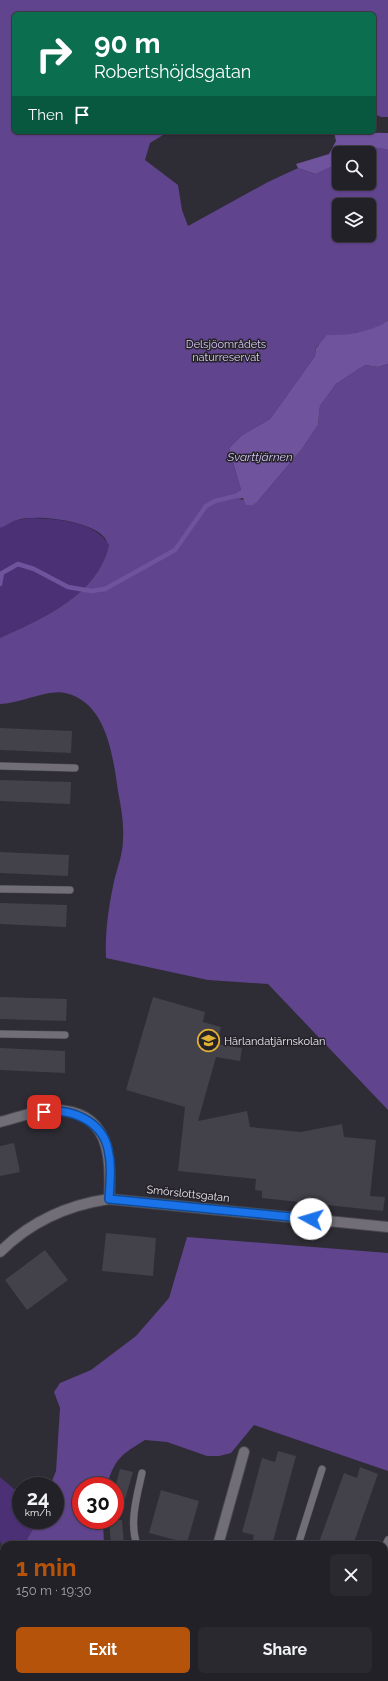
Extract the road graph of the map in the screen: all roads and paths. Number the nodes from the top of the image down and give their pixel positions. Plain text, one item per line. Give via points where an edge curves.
1 (0, 766) edge
2 (75, 768) dead end
3 (0, 889) edge
4 (70, 890) dead end
5 (0, 1034) edge
6 (65, 1036) dead end
7 (0, 1122) edge
8 (109, 1199) junction
9 (388, 1227) edge
10 (0, 1252) edge
11 (244, 1452) dead end
12 (322, 1469) dead end
13 (142, 1473) dead end
14 (136, 1541) edge
15 (219, 1541) edge
16 (299, 1541) edge

1 - 2 lane
3 - 4 lane
5 - 6 lane
7 - 8 street via 52,1110 76,1114 88,1120 103,1137 108,1148 111,1170
8 - 9 street, Smörslottsgatan
8 - 10 street, Smörslottsgatan via 85,1202 47,1218 14,1238
11 - 15 street
12 - 16 lane
13 - 14 lane via 134,1512

